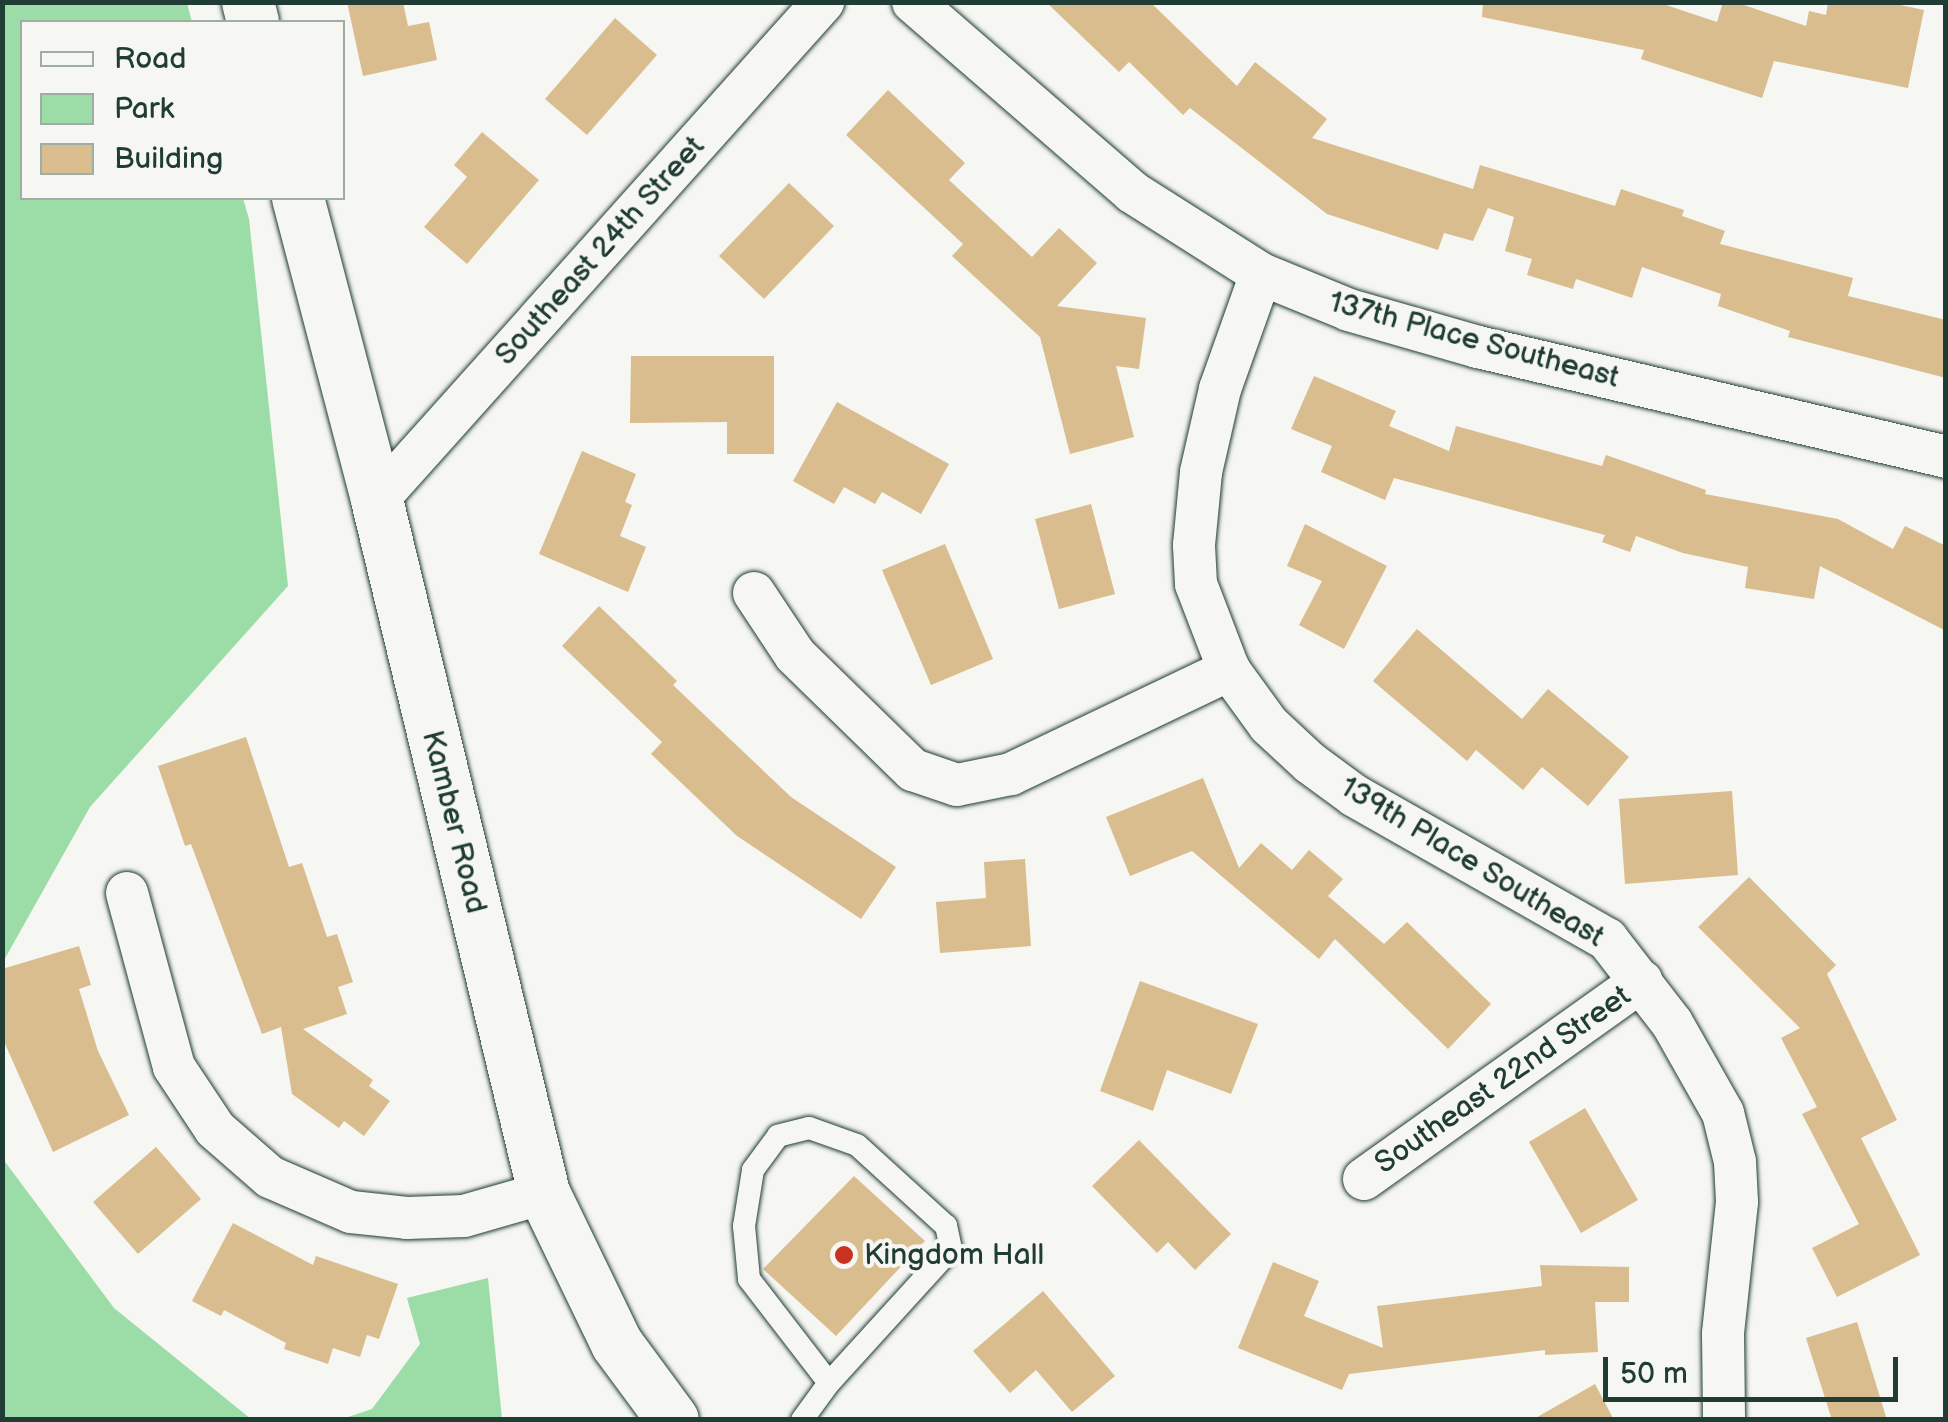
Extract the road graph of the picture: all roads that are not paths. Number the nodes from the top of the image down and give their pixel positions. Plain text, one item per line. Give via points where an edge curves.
1 (824, 2) edge
2 (913, 2) edge
3 (299, 200) edge
4 (1261, 274) junction
5 (1946, 457) edge
6 (377, 500) junction
7 (754, 593) dead end
8 (1229, 670) junction
9 (127, 894) dead end
10 (1642, 981) junction
11 (1364, 1179) dead end
12 (544, 1194) junction
13 (829, 1383) junction
14 (673, 1420) edge
15 (802, 1420) edge
16 (1724, 1420) edge

1 - 6 street, Southeast 24th Street
2 - 4 street, 137th Place Southeast via 1132,192
3 - 6 street, Kamber Road
4 - 5 street, 137th Place Southeast via 1350,310 1478,347
4 - 8 street, 139th Place Southeast via 1220,389 1194,545 1196,584
6 - 12 street, Kamber Road
7 - 8 street via 795,655 913,770 956,786 1011,774
8 - 10 street, 139th Place Southeast via 1268,725 1310,763 1355,796 1575,917 1606,938
9 - 12 street via 174,1067 215,1129 270,1177 352,1212 407,1218 464,1216
10 - 11 street, Southeast 22nd Street
10 - 16 street, 139th Place Southeast via 1700,1066 1723,1113 1736,1162
12 - 14 street, Kamber Road via 617,1344
13 - 13 lane via 950,1249 946,1226 858,1145 809,1128 778,1136 754,1170 744,1226 750,1279
13 - 15 lane

